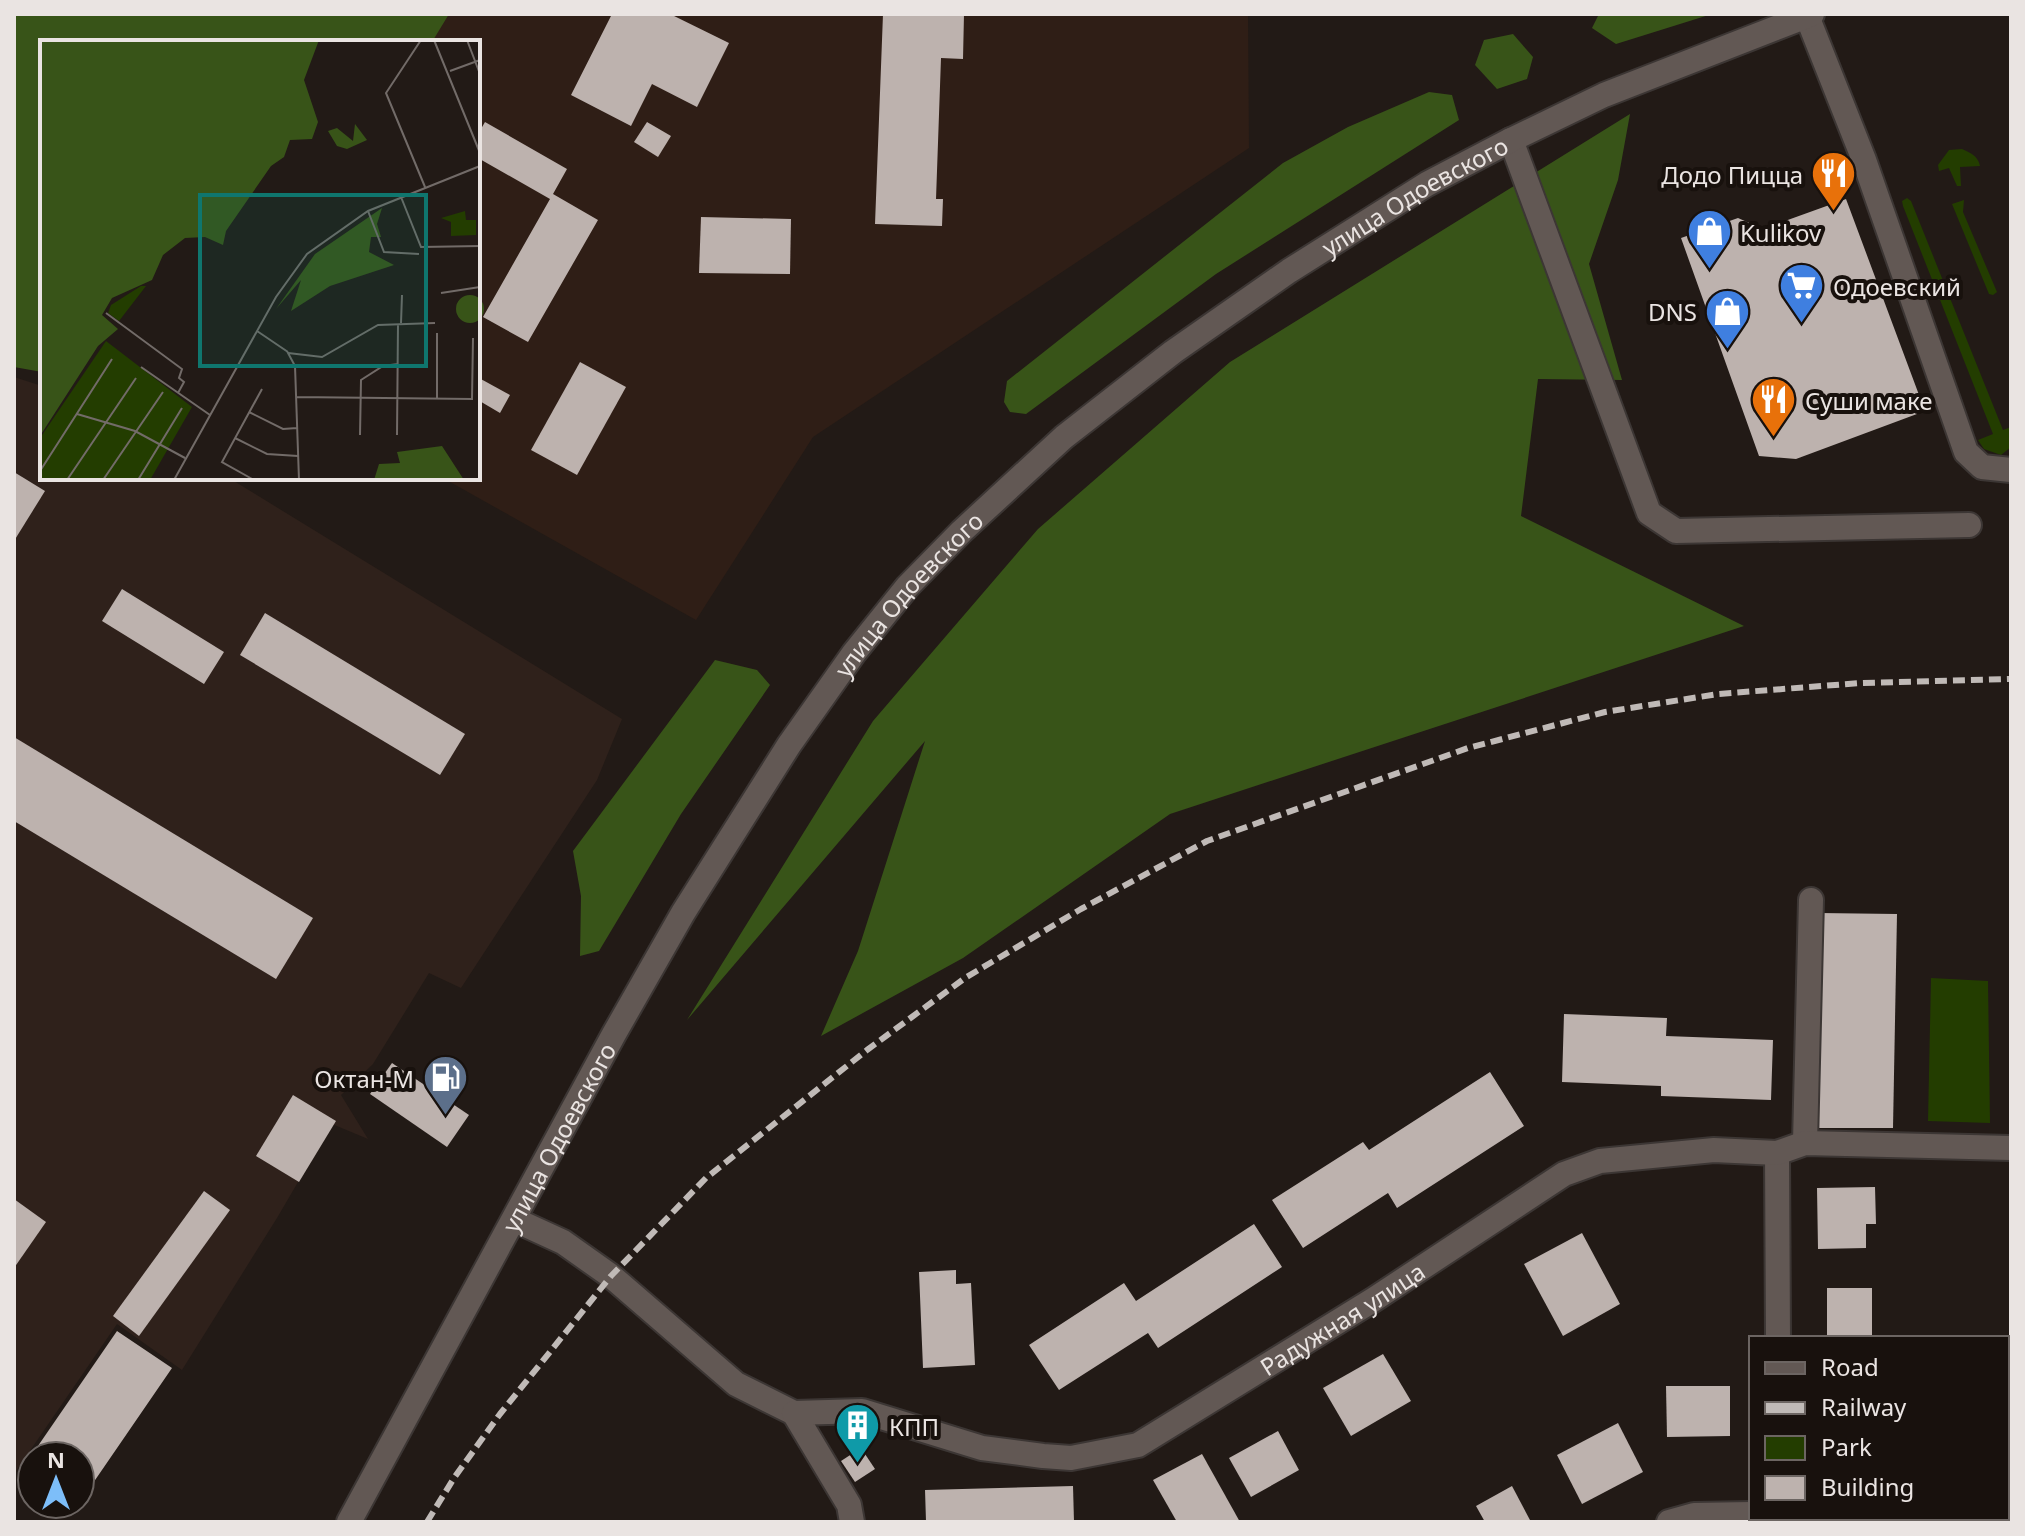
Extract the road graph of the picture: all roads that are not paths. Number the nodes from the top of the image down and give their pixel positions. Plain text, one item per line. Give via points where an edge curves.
1 (1809, 15) edge
2 (1511, 140) junction
3 (2011, 470) edge
4 (1969, 525) dead end
5 (1811, 900) dead end
6 (1805, 1143) junction
7 (2011, 1148) edge
8 (1777, 1153) junction
9 (515, 1220) junction
10 (1778, 1336) edge
11 (794, 1413) junction
12 (1749, 1514) edge
13 (349, 1522) edge
14 (852, 1522) edge
15 (1669, 1522) edge

1 - 2 street, улица Одоевского via 1604,95
1 - 3 street via 1966,452 1982,467
2 - 4 street via 1649,513 1676,531
2 - 9 street, улица Одоевского via 1427,184 1173,352 1064,437 907,587 789,745 683,913
5 - 6 street
6 - 7 street, Радужная улица
6 - 8 street, Радужная улица
8 - 10 street
8 - 11 street, Радужная улица via 1714,1150 1600,1161 1564,1174 1138,1445 1071,1458 1043,1456 982,1448 862,1411
9 - 11 street via 563,1242 611,1276 736,1384
9 - 13 street, улица Одоевского
11 - 14 street via 849,1505
12 - 15 street via 1694,1515

